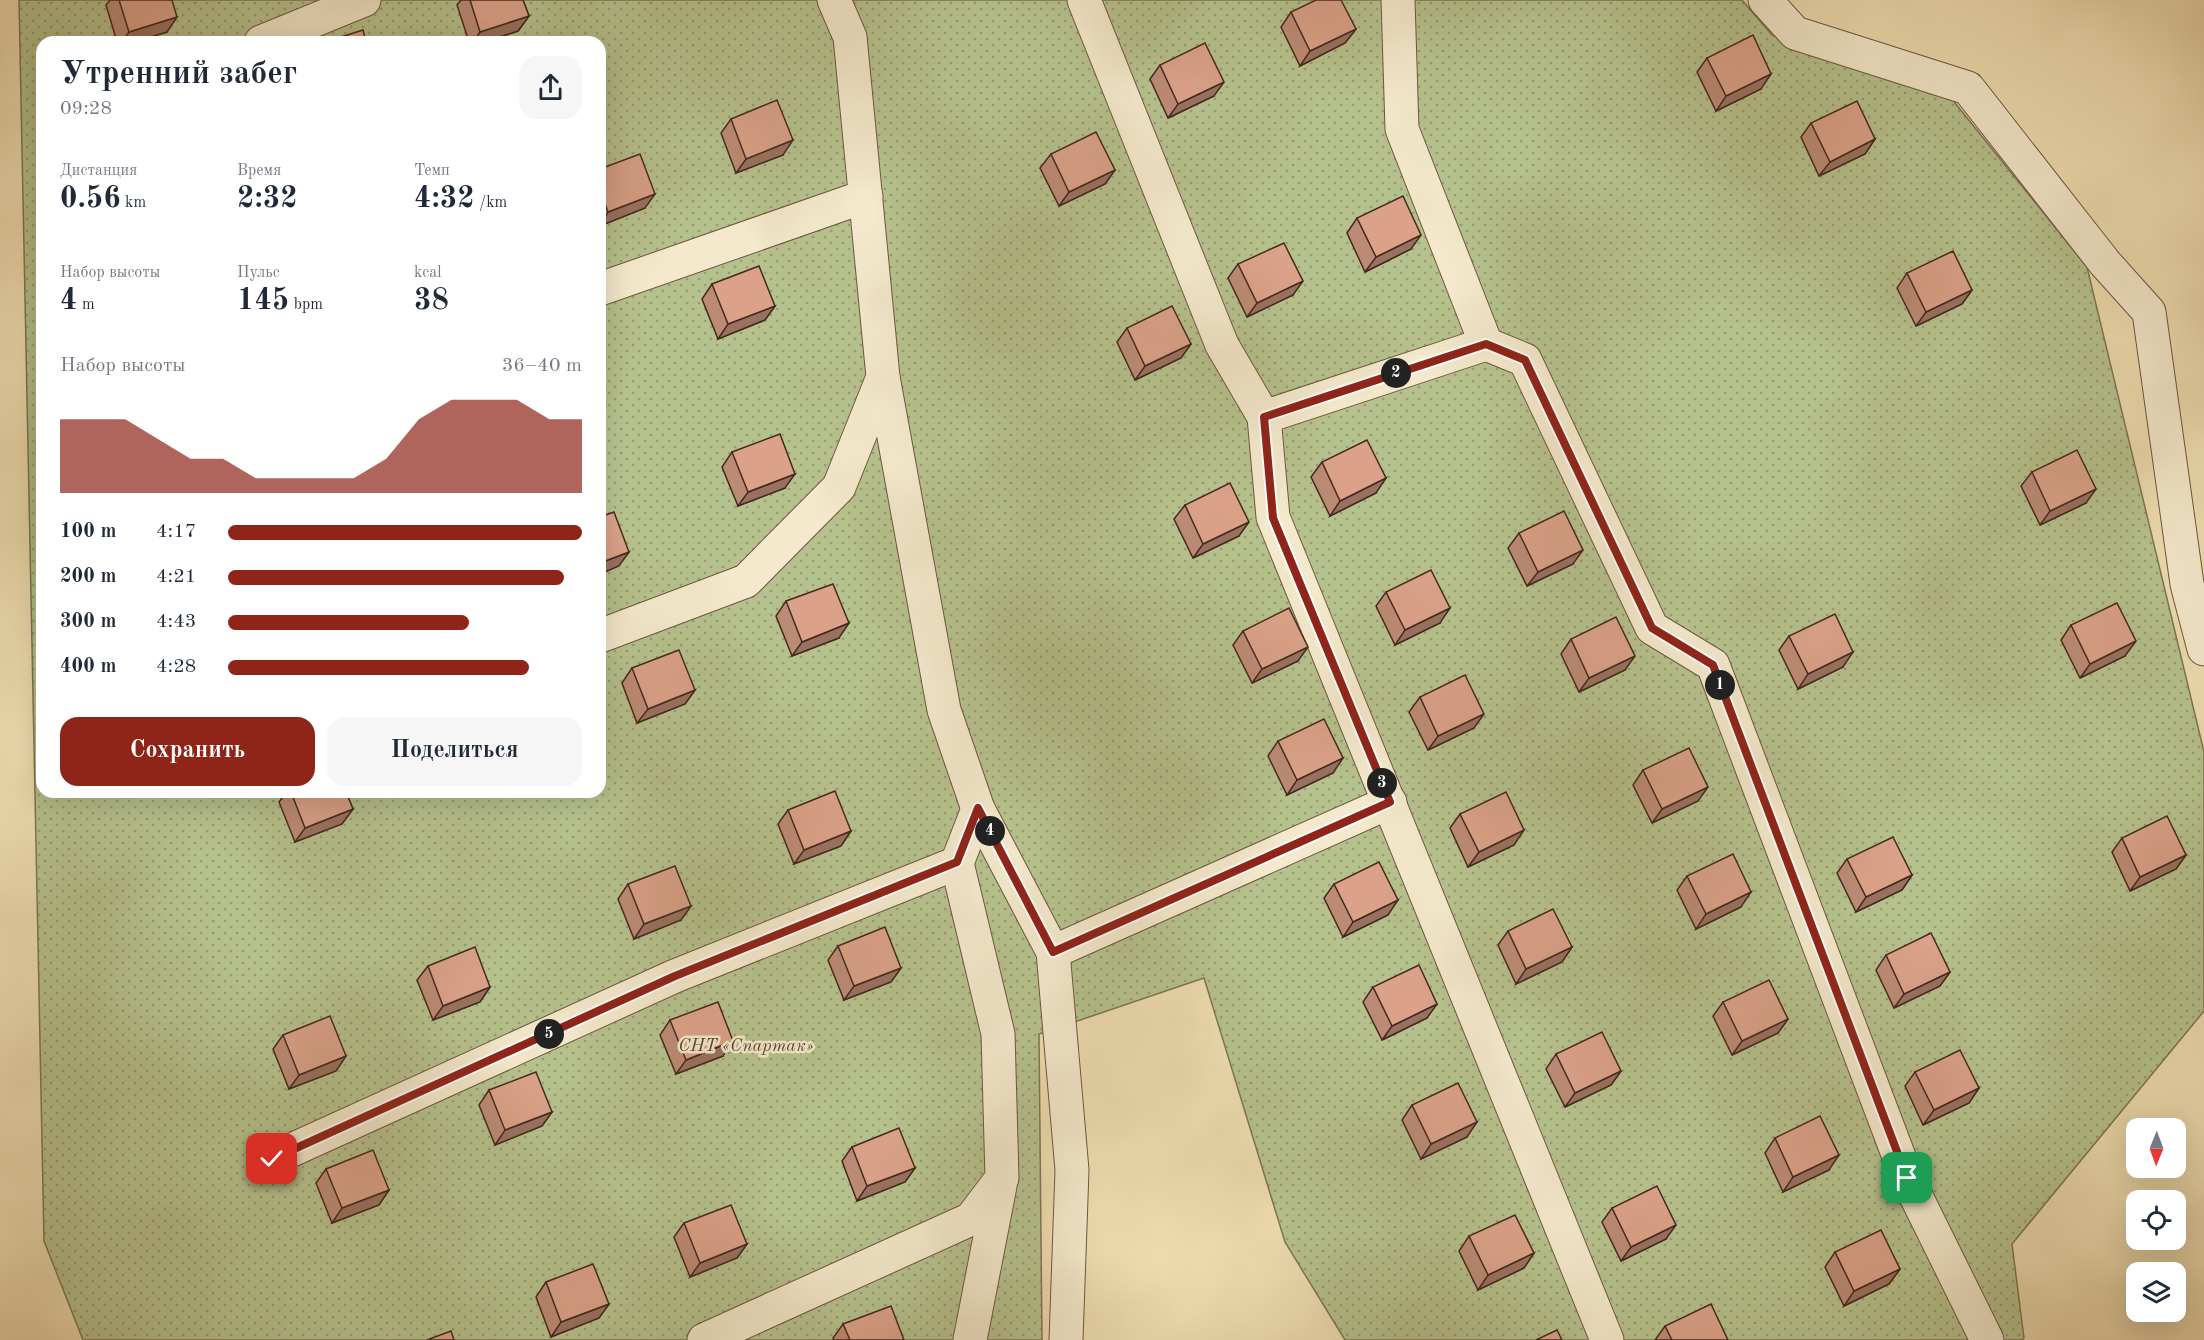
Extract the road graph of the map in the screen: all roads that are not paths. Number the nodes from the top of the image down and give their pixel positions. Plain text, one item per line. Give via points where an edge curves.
1 (364, 0) edge
2 (834, 0) edge
3 (1084, 0) edge
4 (1398, 0) edge
5 (1765, 0) edge
6 (276, 36) edge
7 (867, 196) junction
8 (606, 287) edge
9 (1486, 344) junction
10 (883, 377) junction
11 (1264, 417) junction
12 (606, 634) edge
13 (2204, 649) edge
14 (1390, 802) junction
15 (978, 808) junction
16 (957, 862) junction
17 (1053, 952) junction
18 (272, 1159) dead end
19 (1002, 1178) junction
20 (704, 1340) edge
21 (970, 1340) edge
22 (1066, 1340) edge
23 (1606, 1340) edge
24 (1988, 1340) edge

1 - 6 street
2 - 7 street via 850,37
3 - 11 street via 1222,345
4 - 9 street via 1402,129
5 - 13 street via 1795,33 1968,88 2105,263 2149,312 2187,584
7 - 8 street
7 - 10 street
9 - 11 street
9 - 24 street via 1525,360 1652,628 1713,665 1907,1178
10 - 12 street via 838,487 746,581
10 - 15 street via 944,710
11 - 14 street via 1273,518
14 - 17 street
14 - 23 street
15 - 16 street
15 - 17 street
16 - 18 street via 675,976
16 - 19 street via 999,1034
17 - 22 street via 1072,1170
19 - 20 street via 971,1219
19 - 21 street

